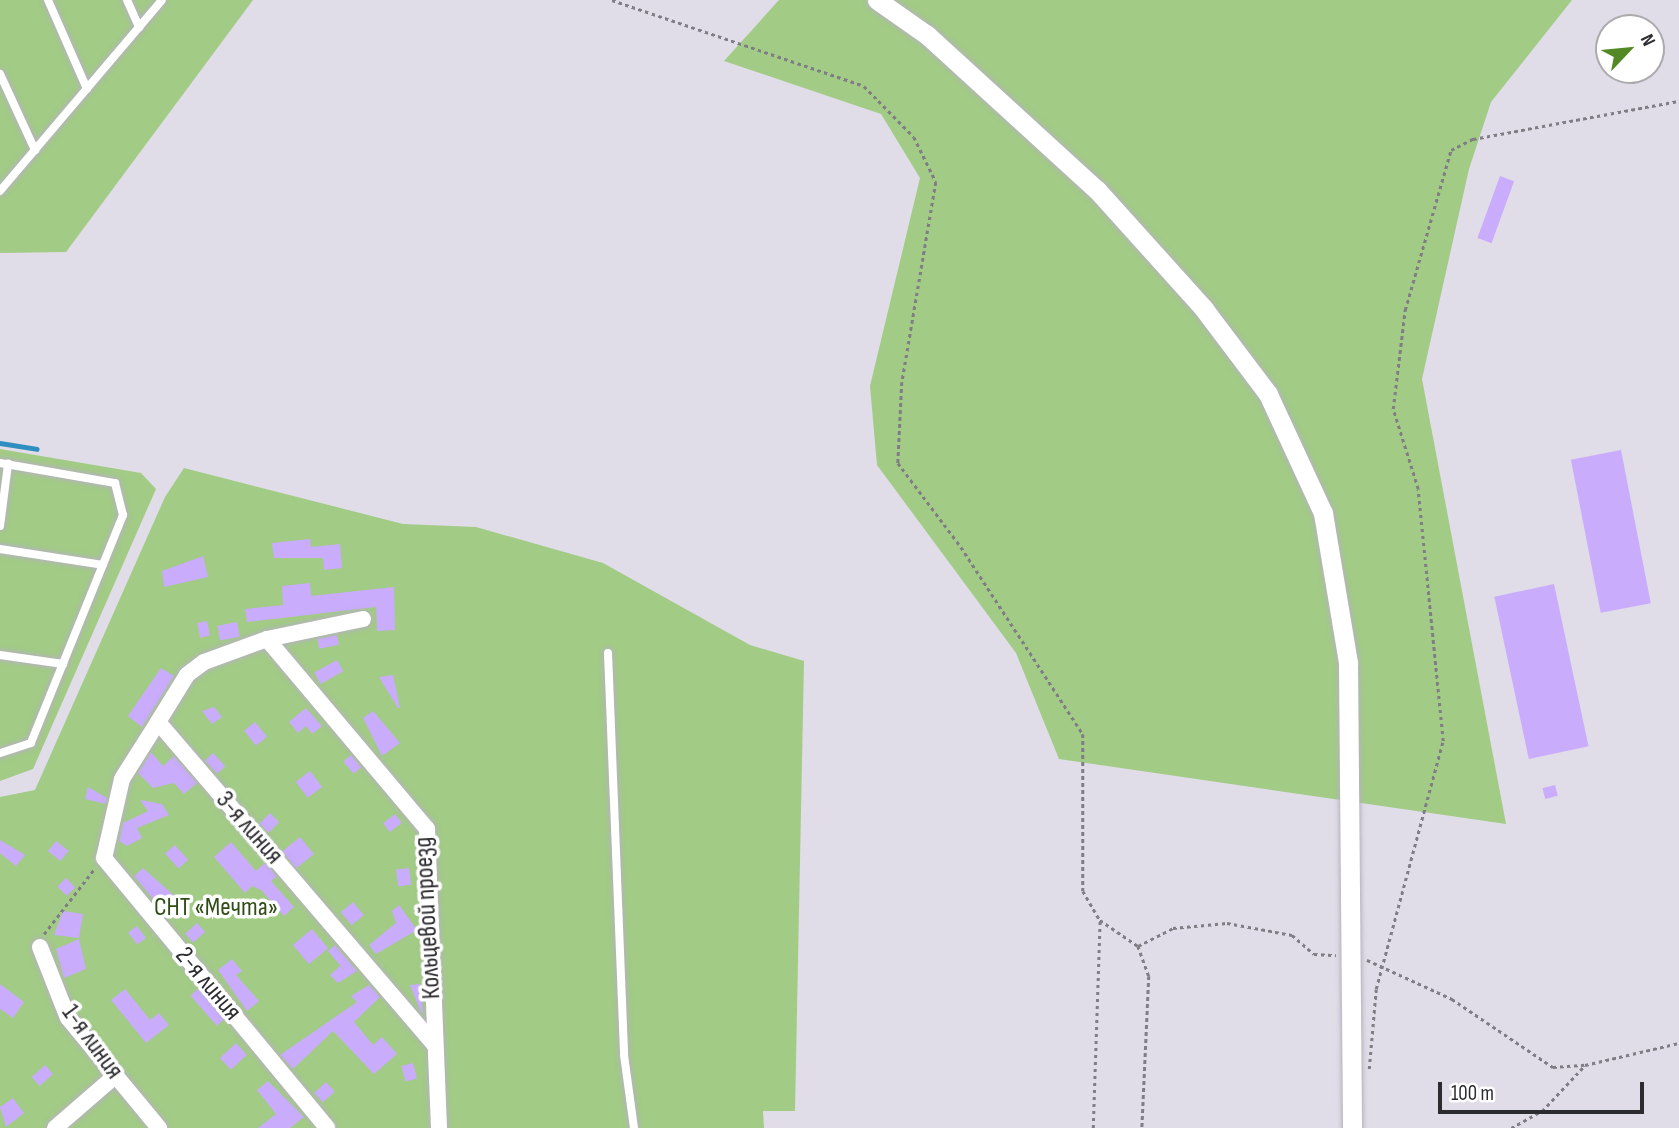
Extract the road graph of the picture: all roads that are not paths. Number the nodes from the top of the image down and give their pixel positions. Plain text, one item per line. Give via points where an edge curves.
1 (48, 0) edge
2 (127, 0) edge
3 (162, 0) edge
4 (877, 0) edge
5 (139, 27) junction
6 (0, 74) edge
7 (87, 89) junction
8 (35, 150) junction
9 (0, 191) edge
10 (4, 464) edge
11 (0, 526) edge
12 (0, 549) edge
13 (103, 565) junction
14 (363, 619) dead end
15 (267, 639) junction
16 (608, 653) dead end
17 (0, 655) edge
18 (62, 664) junction
19 (158, 722) junction
20 (0, 752) edge
21 (40, 947) road end
22 (434, 1044) junction
23 (115, 1076) junction
24 (55, 1128) edge
25 (159, 1128) edge
26 (327, 1128) edge
27 (439, 1128) edge
28 (634, 1128) edge
29 (1352, 1128) edge

1 - 7 lane
2 - 5 lane
3 - 5 lane
4 - 29 street via 927,35 1097,190 1204,309 1268,394 1323,513 1348,663 1346,955
5 - 7 lane
6 - 8 lane
7 - 8 lane
8 - 9 lane
10 - 11 lane
10 - 13 lane via 115,483 123,515
12 - 13 lane
13 - 18 lane
14 - 15 street
15 - 19 street via 204,662 187,675
15 - 22 street, Кольцевой проезд via 427,829
16 - 28 lane via 624,1055
17 - 18 lane
18 - 20 lane via 31,743
19 - 22 street, 3-я линия
19 - 26 street, 2-я линия via 122,779 104,858
21 - 23 street, 1-я линия via 68,1018
22 - 27 street, Кольцевой проезд
23 - 24 street
23 - 25 street, 1-я линия

